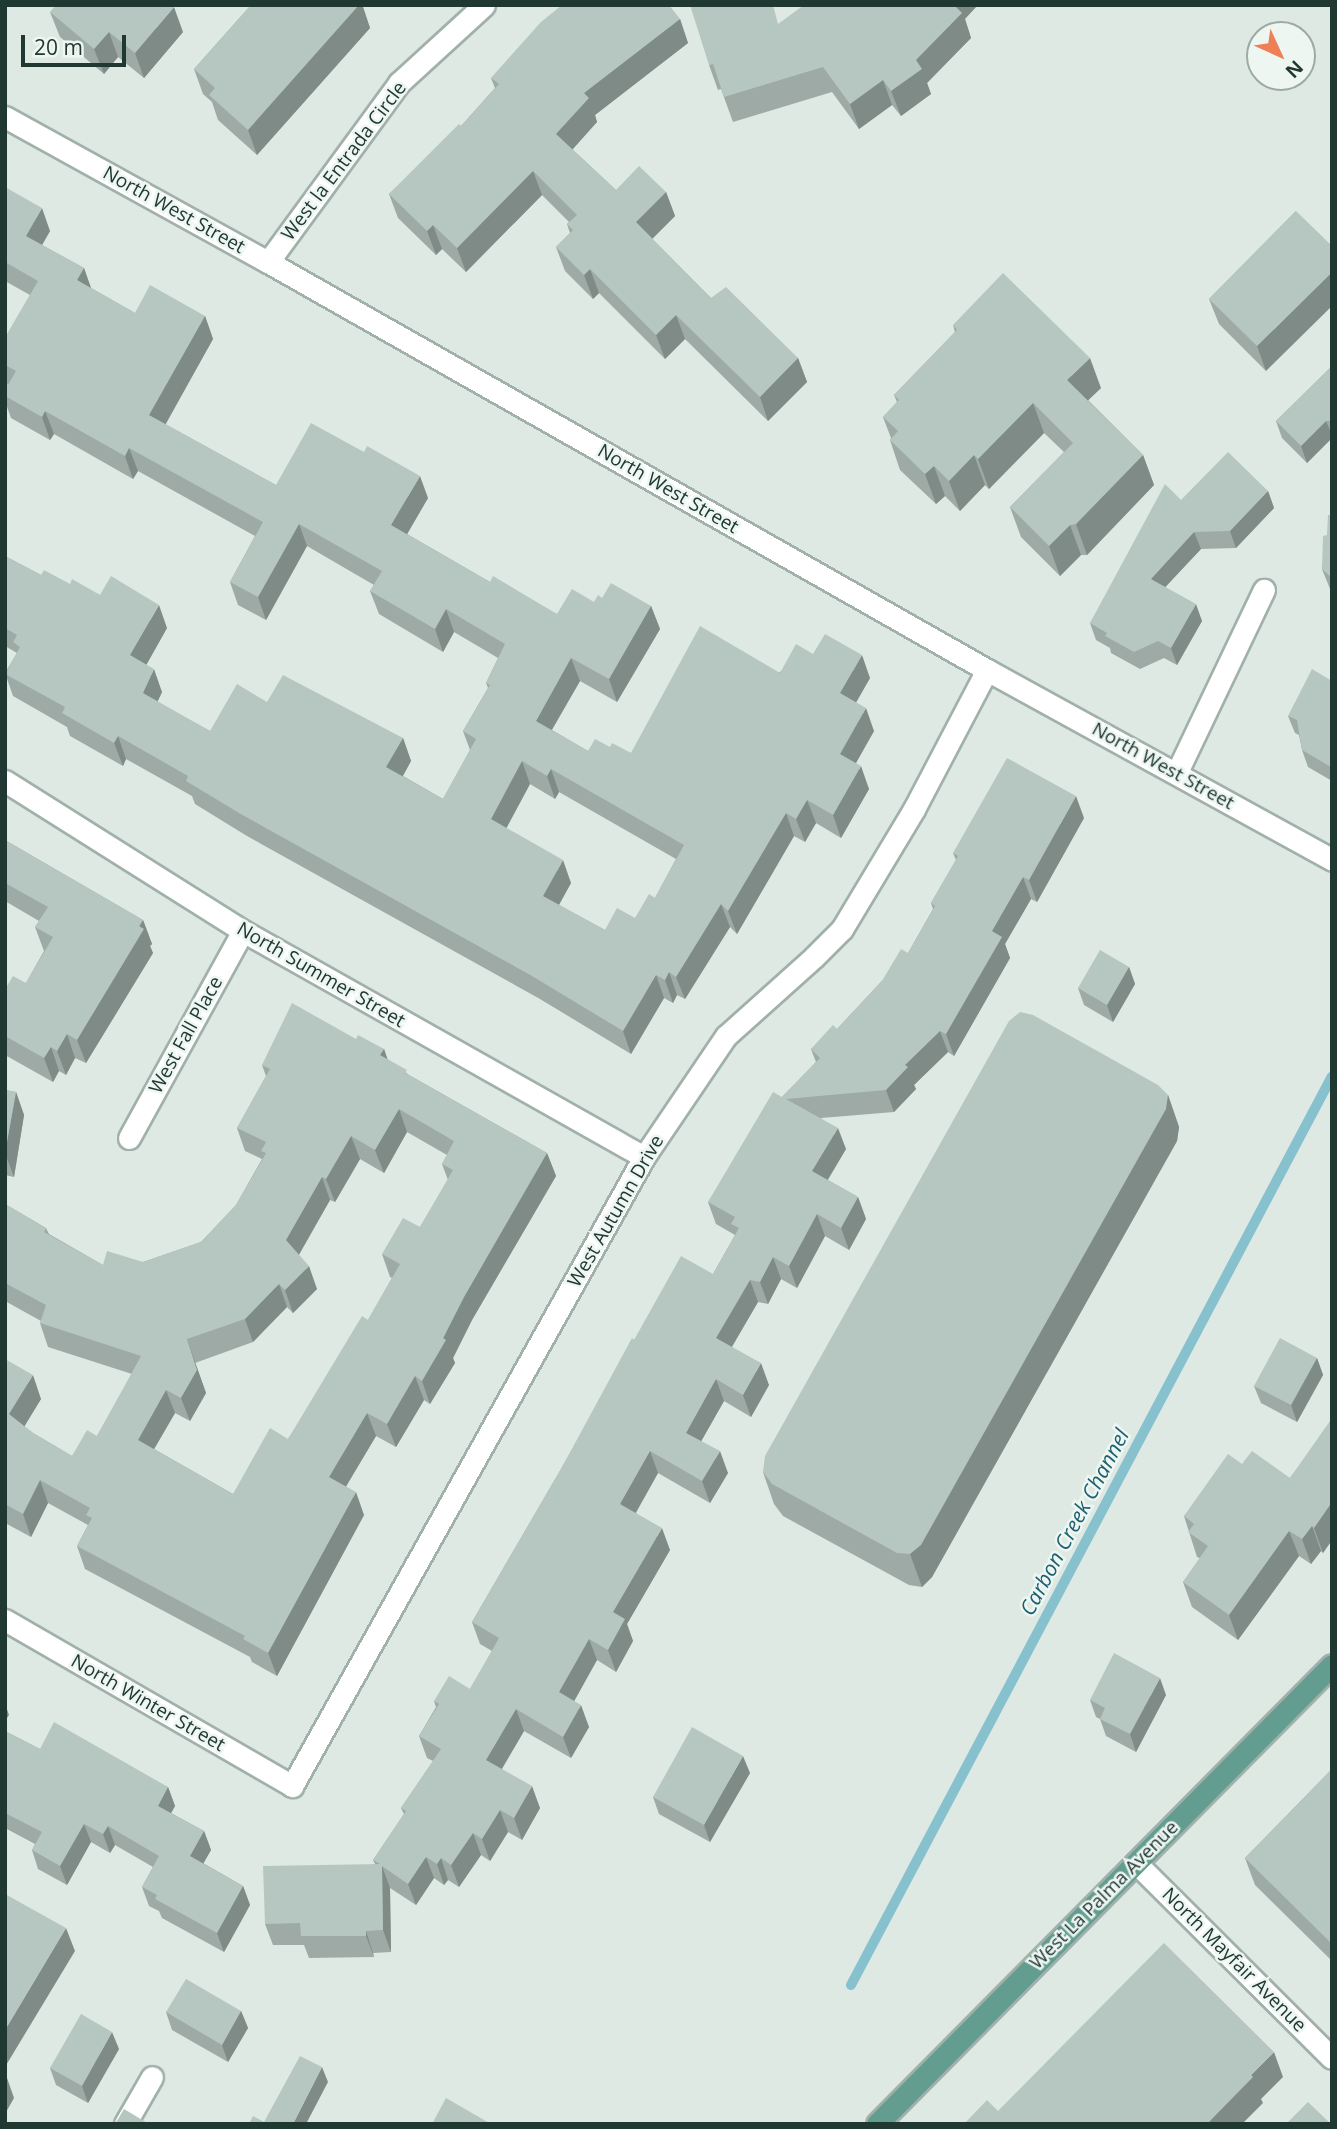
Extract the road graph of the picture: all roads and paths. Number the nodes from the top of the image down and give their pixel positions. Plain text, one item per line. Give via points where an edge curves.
1 (484, 5) edge
2 (5, 117) edge
3 (268, 262) junction
4 (1264, 590) dead end
5 (987, 670) junction
6 (1177, 772) junction
7 (5, 781) edge
8 (1332, 860) edge
9 (243, 931) junction
10 (129, 1138) dead end
11 (644, 1157) junction
12 (5, 1620) edge
13 (1332, 1665) edge
14 (292, 1786) joint
15 (1136, 1863) junction
16 (1332, 2058) edge
17 (152, 2077) dead end
18 (125, 2124) edge
19 (877, 2124) edge

1 - 3 street, West la Entrada Circle via 399,83
2 - 3 street, North West Street
3 - 5 street, North West Street
4 - 6 street
5 - 6 street, North West Street
5 - 11 street, West Autumn Drive via 914,808 842,929 726,1036
6 - 8 street, North West Street
7 - 9 street, North Summer Street
9 - 10 street, West Fall Place
9 - 11 street, North Summer Street
11 - 14 street, West Autumn Drive
12 - 14 street, North Winter Street
13 - 15 main road, West La Palma Avenue
15 - 16 street, North Mayfair Avenue
15 - 19 main road, West La Palma Avenue
17 - 18 street

